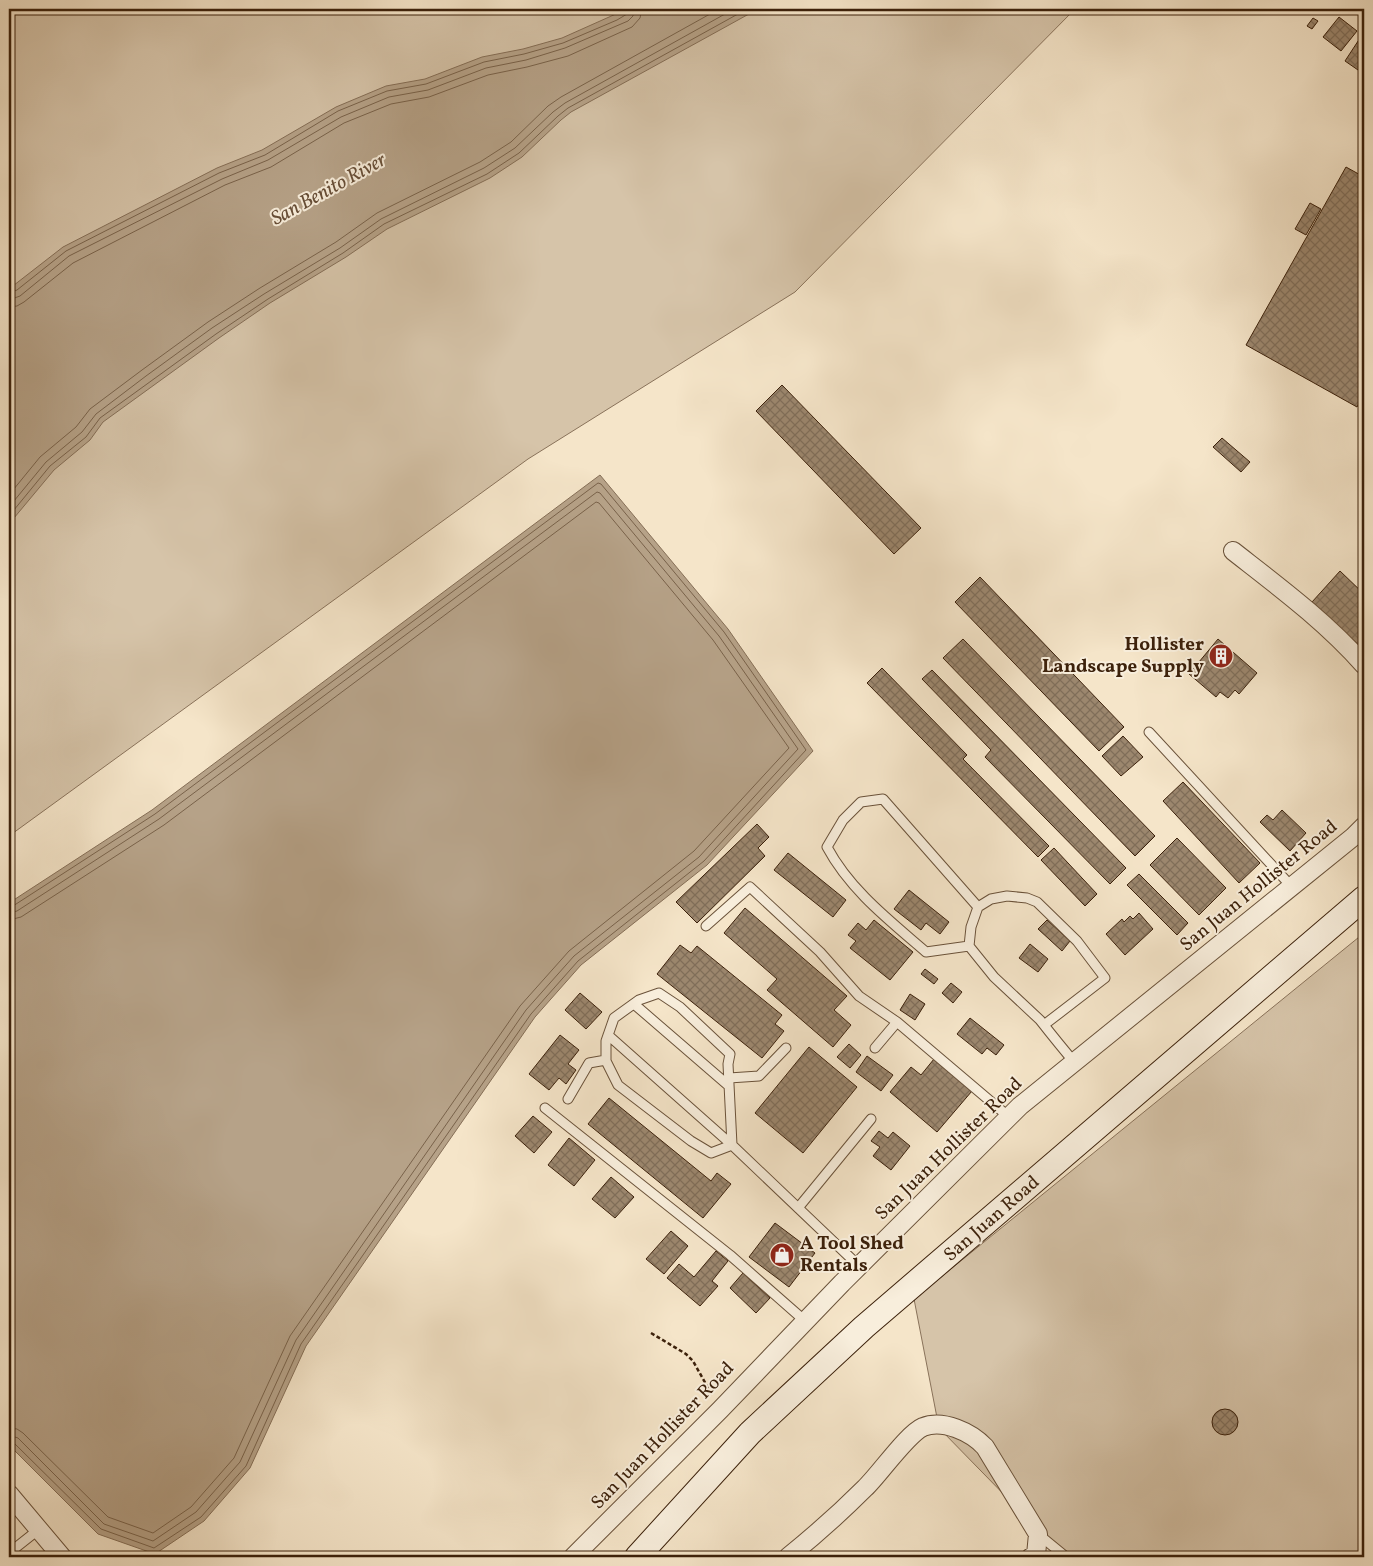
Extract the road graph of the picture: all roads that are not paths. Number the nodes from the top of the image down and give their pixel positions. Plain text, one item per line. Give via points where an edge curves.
1 (1233, 551) dead end
2 (1364, 665) edge
3 (1149, 732) dead end
4 (1364, 826) edge
5 (1292, 887) junction
6 (1364, 898) edge
7 (978, 907) junction
8 (706, 926) dead end
9 (969, 946) junction
10 (634, 1004) junction
11 (897, 1022) junction
12 (1044, 1025) junction
13 (608, 1036) junction
14 (786, 1048) dead end
15 (875, 1048) dead end
16 (606, 1060) junction
17 (1075, 1063) junction
18 (729, 1082) junction
19 (568, 1099) dead end
20 (545, 1108) dead end
21 (1009, 1117) junction
22 (871, 1119) dead end
23 (732, 1145) junction
24 (798, 1208) junction
25 (859, 1266) junction
26 (805, 1321) junction
27 (9, 1494) edge
28 (38, 1530) junction
29 (1038, 1534) junction
30 (9, 1553) edge
31 (62, 1557) edge
32 (573, 1557) edge
33 (637, 1557) edge
34 (788, 1557) edge
35 (1031, 1557) edge
36 (1066, 1557) edge

1 - 2 street via 1306,607
3 - 5 lane
4 - 5 street, San Juan Hollister Road
5 - 17 street, San Juan Hollister Road
6 - 33 main road, San Juan Road via 864,1327 750,1433
7 - 9 lane
7 - 9 lane via 883,799 861,802 843,820 827,847 835,863 869,904 926,952
7 - 12 lane via 991,899 1007,896 1037,902 1077,941 1105,978
8 - 11 lane via 750,887 820,952 859,996
9 - 12 lane via 994,977
10 - 13 lane via 614,1018
10 - 18 lane
10 - 18 lane via 659,993 680,1007 730,1054
11 - 15 lane
11 - 21 lane
12 - 17 lane
13 - 16 lane
13 - 23 lane
14 - 18 lane via 759,1076
16 - 19 lane via 589,1063
16 - 23 lane via 618,1084 691,1141 711,1153
17 - 21 street, San Juan Hollister Road
18 - 23 lane
20 - 26 lane via 730,1255
21 - 25 street, San Juan Hollister Road
22 - 24 lane
23 - 24 lane
24 - 25 lane
25 - 26 street, San Juan Hollister Road
26 - 32 street, San Juan Hollister Road
27 - 28 street
28 - 30 lane
28 - 31 street
29 - 34 street via 979,1441 963,1431 930,1425 917,1430 865,1488
29 - 35 street via 1036,1555
29 - 36 lane

